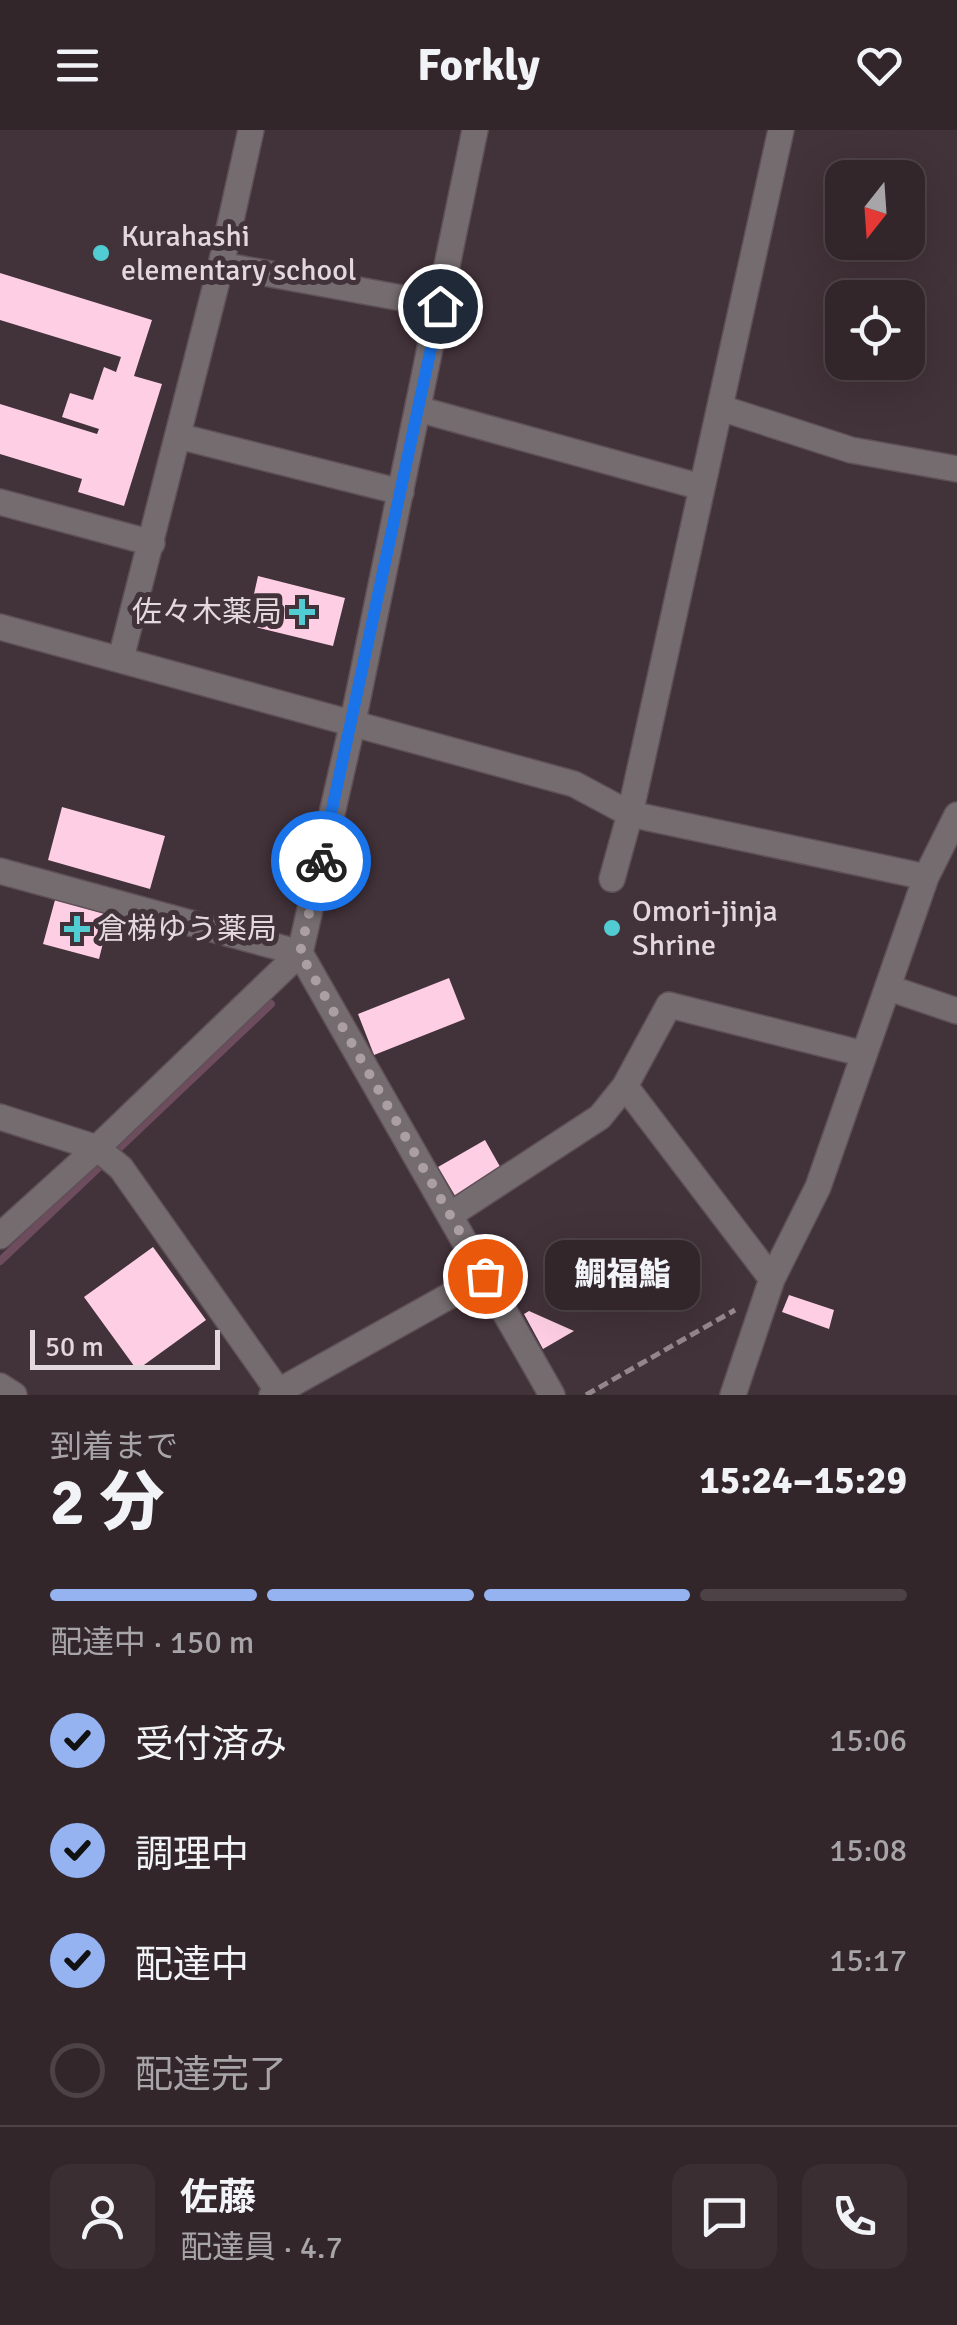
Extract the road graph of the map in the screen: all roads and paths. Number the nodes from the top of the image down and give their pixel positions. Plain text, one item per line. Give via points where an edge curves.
1 (251, 130) edge
2 (475, 130) edge
3 (781, 130) edge
4 (221, 265) junction
5 (440, 306) junction
6 (721, 408) junction
7 (418, 409) junction
8 (178, 436) junction
9 (957, 469) edge
10 (701, 487) junction
11 (401, 492) junction
12 (0, 502) edge
13 (152, 542) junction
14 (0, 627) edge
15 (121, 658) junction
16 (352, 726) junction
17 (630, 814) junction
18 (957, 815) edge
19 (0, 871) edge
20 (926, 877) junction
21 (612, 879) dead end
22 (300, 953) junction
23 (889, 988) junction
24 (957, 1011) edge
25 (864, 1054) junction
26 (624, 1086) junction
27 (0, 1117) edge
28 (109, 1157) junction
29 (450, 1215) junction
30 (0, 1236) edge
31 (485, 1276) junction
32 (770, 1285) junction
33 (0, 1386) edge
34 (277, 1394) edge
35 (14, 1395) edge
36 (552, 1395) edge
37 (586, 1395) edge
38 (733, 1395) edge

1 - 4 street
2 - 5 street
3 - 6 street
4 - 5 street
4 - 8 street
5 - 7 street
6 - 9 street via 851,450
6 - 10 street
7 - 10 street
7 - 11 street
8 - 11 street
8 - 13 street
10 - 17 street
11 - 16 street
12 - 13 street
13 - 15 street
14 - 15 street
15 - 16 street
16 - 17 street via 574,784
16 - 22 street
17 - 20 street
17 - 21 street
18 - 20 street
19 - 22 street
20 - 23 street
22 - 28 street
22 - 29 street
23 - 24 street
23 - 25 street
25 - 26 street via 669,1005
25 - 32 street via 818,1187
26 - 29 street via 600,1117
26 - 32 street
27 - 28 street
28 - 30 street
28 - 34 street
29 - 31 street
31 - 34 street
31 - 36 street
32 - 37 path
32 - 38 street
33 - 35 street

